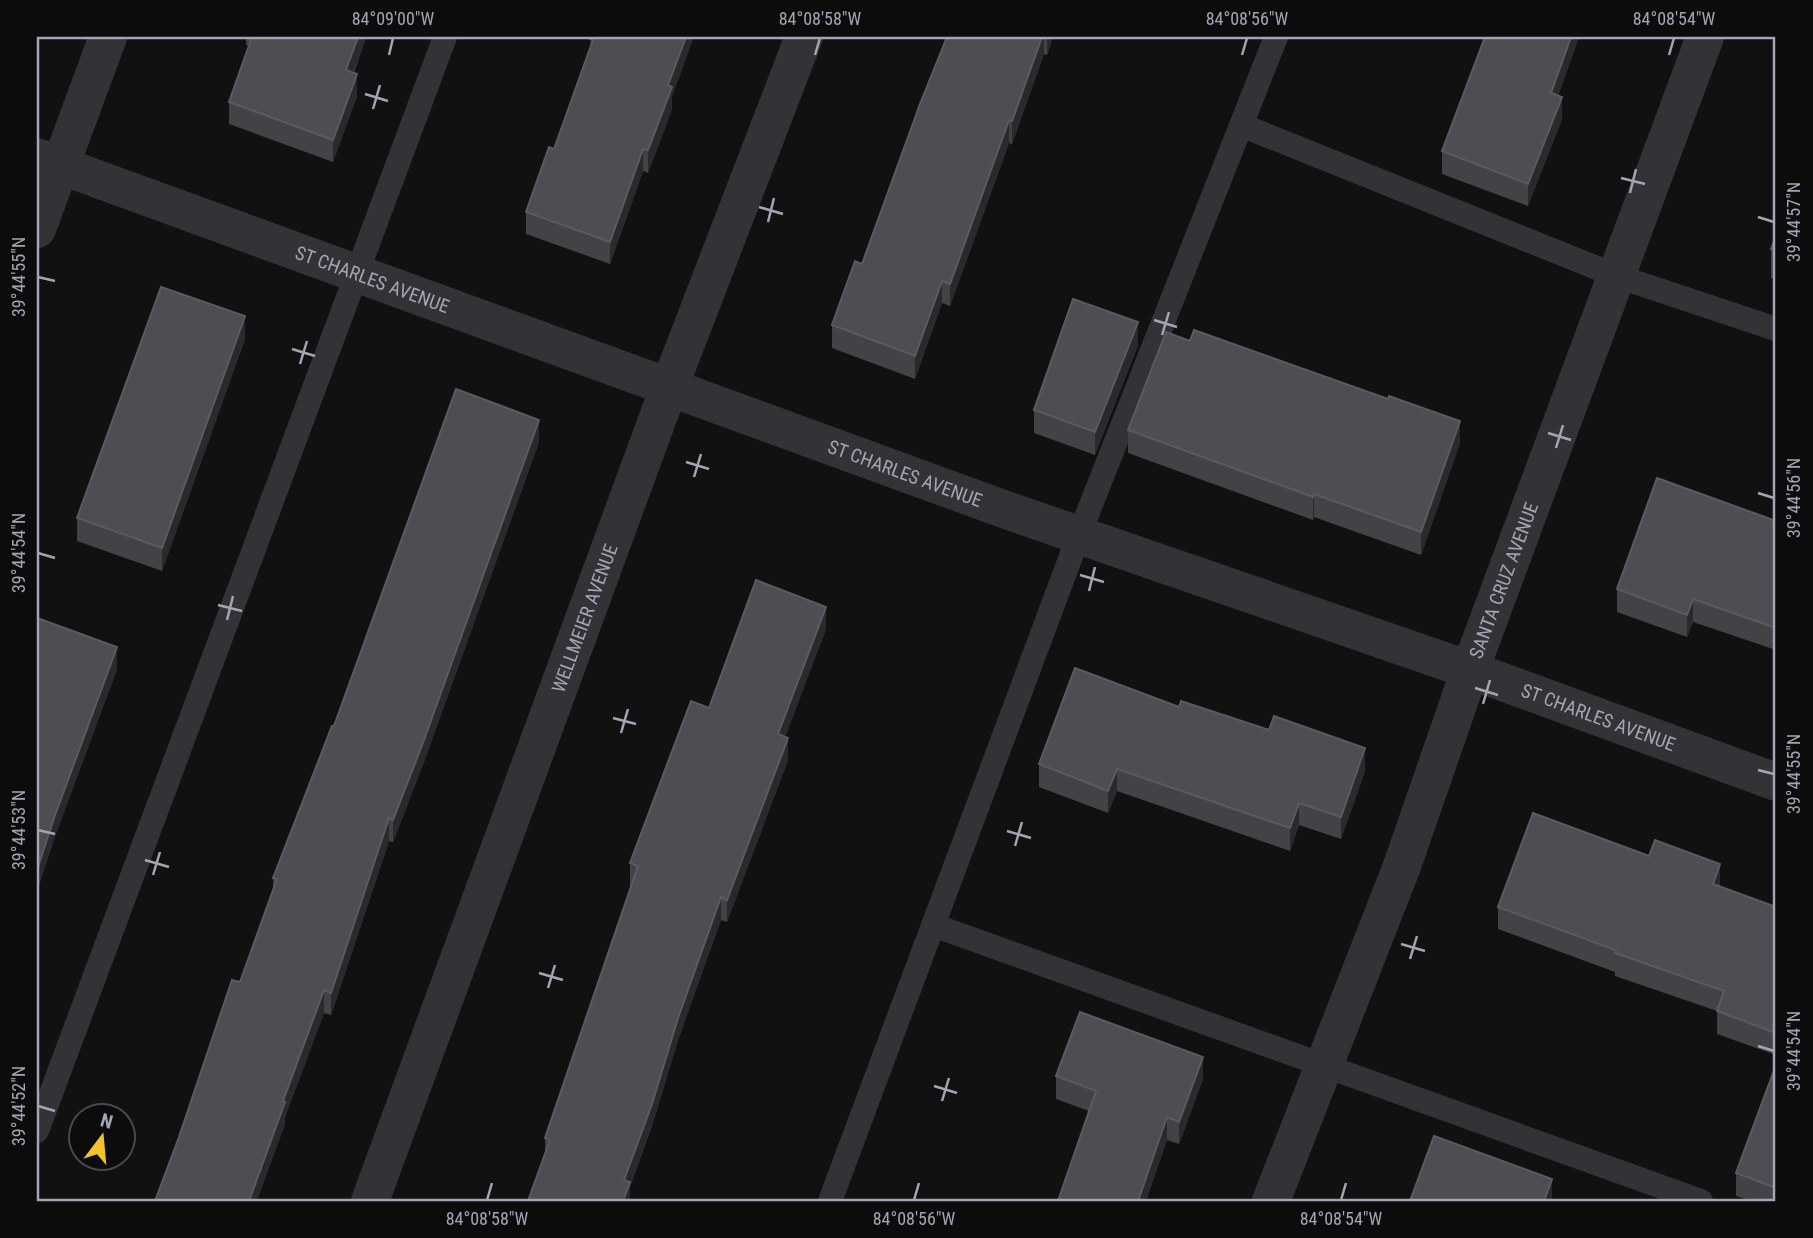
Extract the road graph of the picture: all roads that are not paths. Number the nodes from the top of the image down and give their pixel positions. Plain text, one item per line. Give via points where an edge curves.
1 (108, 37) edge
2 (445, 37) edge
3 (804, 37) edge
4 (1276, 37) edge
5 (1705, 37) edge
6 (1241, 125) junction
7 (49, 161) edge
8 (37, 229) edge
9 (356, 272) junction
10 (1616, 276) junction
11 (1776, 329) edge
12 (670, 385) junction
13 (1079, 535) junction
14 (1471, 670) junction
15 (1776, 782) edge
16 (933, 925) junction
17 (1326, 1066) junction
18 (37, 1131) edge
19 (370, 1201) edge
20 (830, 1201) edge
21 (1271, 1201) edge
22 (1701, 1201) edge

1 - 7 street
2 - 9 lane
3 - 12 street, WELLMEIER AVENUE
4 - 6 lane
5 - 10 street, SANTA CRUZ AVENUE
6 - 10 lane
6 - 13 lane
7 - 8 street
7 - 9 street, ST CHARLES AVENUE
9 - 12 street, ST CHARLES AVENUE
9 - 18 lane
10 - 11 lane
10 - 14 street, SANTA CRUZ AVENUE
12 - 13 street, ST CHARLES AVENUE
12 - 19 street, WELLMEIER AVENUE
13 - 14 street, ST CHARLES AVENUE
13 - 16 lane
14 - 15 street, ST CHARLES AVENUE
14 - 17 street, SANTA CRUZ AVENUE
16 - 17 lane
16 - 20 lane
17 - 21 street, SANTA CRUZ AVENUE
17 - 22 lane

